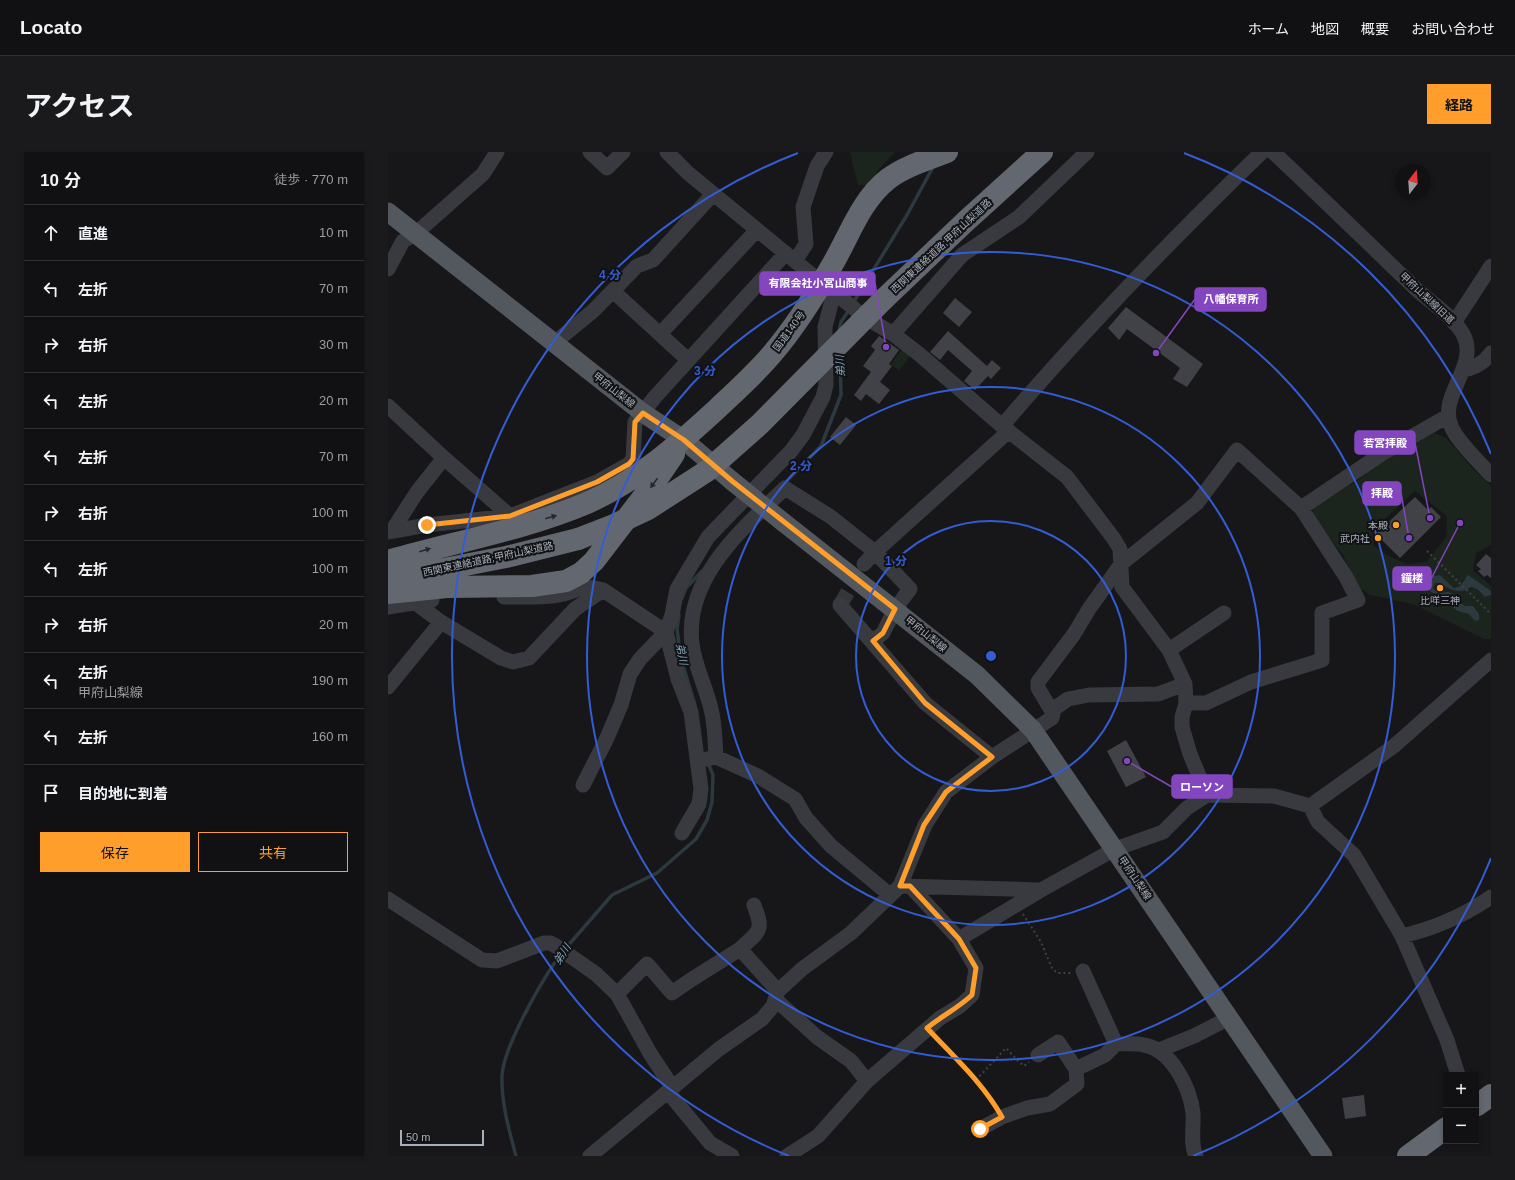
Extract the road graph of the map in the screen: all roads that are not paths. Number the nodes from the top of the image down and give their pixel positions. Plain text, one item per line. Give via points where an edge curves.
1 (497, 152) edge
2 (590, 152) edge
3 (623, 152) edge
4 (667, 152) edge
5 (826, 152) edge
6 (947, 152) edge
7 (1042, 152) edge
8 (1086, 152) edge
9 (1262, 152) edge
10 (1273, 152) edge
11 (713, 194) junction
12 (388, 212) edge
13 (756, 231) junction
14 (414, 235) junction
15 (790, 258) junction
16 (1491, 266) edge
17 (388, 270) edge
18 (812, 275) dead end
19 (613, 291) junction
20 (1454, 323) junction
21 (660, 334) junction
22 (893, 334) junction
23 (554, 343) junction
24 (1491, 353) edge
25 (688, 360) junction
26 (1463, 370) junction
27 (388, 406) edge
28 (643, 413) junction
29 (1448, 416) junction
30 (1005, 429) junction
31 (684, 440) junction
32 (444, 458) junction
33 (1491, 475) edge
34 (1301, 508) junction
35 (510, 516) junction
36 (389, 529) edge
37 (876, 552) junction
38 (388, 561) edge
39 (864, 564) tunnel mouth
40 (1121, 564) junction
41 (388, 580) edge
42 (603, 590) junction
43 (388, 593) edge
44 (413, 601) junction
45 (840, 605) dead end
46 (388, 607) edge
47 (895, 609) junction
48 (1224, 613) dead end
49 (441, 622) junction
50 (666, 632) junction
51 (873, 641) junction
52 (1169, 650) junction
53 (1491, 660) edge
54 (1185, 684) junction
55 (388, 687) edge
56 (1186, 703) junction
57 (1052, 710) junction
58 (1033, 730) junction
59 (716, 757) junction
60 (992, 757) junction
61 (697, 761) junction
62 (583, 785) dead end
63 (1207, 794) junction
64 (1310, 806) junction
65 (682, 833) dead end
66 (1115, 849) junction
67 (900, 889) junction
68 (1041, 890) junction
69 (1491, 897) edge
70 (388, 899) edge
71 (754, 905) dead end
72 (1402, 936) junction
73 (959, 939) junction
74 (740, 949) junction
75 (1083, 971) road end
76 (617, 994) junction
77 (777, 995) junction
78 (1229, 1018) junction
79 (1116, 1044) junction
80 (1158, 1050) junction
81 (1038, 1055) road end
82 (1076, 1069) junction
83 (1457, 1072) edge
84 (867, 1081) junction
85 (670, 1090) junction
86 (1491, 1095) edge
87 (1479, 1104) edge
88 (980, 1129) dead end
89 (1443, 1130) edge
90 (590, 1156) edge
91 (732, 1156) edge
92 (787, 1156) edge
93 (1196, 1156) edge
94 (1323, 1156) edge
95 (1408, 1156) edge

1 - 14 street via 483,174
2 - 3 street via 607,168
4 - 11 street
5 - 15 street via 817,166 803,207 806,244
6 - 31 highway, 国道140号 via 904,169 877,189 867,201 832,267 795,325 748,380
7 - 41 highway, 西関東連絡道路;甲府山梨道路, bridge via 884,299 760,424 707,471 648,509 578,539 514,556
8 - 22 street via 1018,217 962,255
9 - 30 street via 1186,225 1062,356
10 - 20 street, 甲府山梨線旧道
11 - 13 street
11 - 19 street via 653,260 637,266
12 - 14 main road, 甲府山梨線
13 - 15 street
13 - 21 street
14 - 17 street via 403,240
14 - 23 main road, 甲府山梨線
15 - 18 street
15 - 25 street
16 - 20 street
19 - 21 street
19 - 23 street
20 - 26 street, 甲府山梨線旧道 via 1463,333 1466,342 1467,354
21 - 25 street
22 - 30 street
22 - 50 street via 862,315 835,293 825,327 826,385 823,397 803,435 791,451 708,537 677,589
23 - 28 main road, 甲府山梨線
24 - 26 street via 1472,369
25 - 28 street
26 - 29 street, 甲府山梨線旧道 via 1448,407
27 - 32 street
28 - 31 main road, 甲府山梨線
28 - 35 street via 635,422 633,459 629,464 597,482
29 - 33 street via 1456,436
29 - 34 street via 1383,453
30 - 37 street
30 - 40 street via 1067,477 1120,549
38 -> 31 highway via 558,515 589,503 643,470
31 -> 43 highway via 599,556 581,573 566,581 532,586 447,587
31 - 47 main road, 甲府山梨線, bridge via 783,522
32 - 35 street
32 - 36 street
34 - 40 street via 1237,450 1197,503
34 - 56 street via 1358,600 1322,613 1322,660 1251,682 1206,703
35 - 36 street
37 - 39 street
37 - 47 street via 910,590
37 - 59 street via 831,517 785,488 729,544 701,588 695,602 692,623 692,644 711,709
40 - 52 street via 1122,587
40 - 57 street via 1038,682 1038,688
42 - 44 street via 583,587 560,595 538,597 492,596
42 - 49 street via 575,609 529,658 521,662 501,658
42 - 50 street
44 - 46 street
44 - 49 street
45 - 51 street
47 - 51 street via 883,633
47 - 58 main road, 甲府山梨線 via 977,675
48 - 52 street
49 - 55 street
50 - 61 street via 678,679 691,712
50 - 62 street via 640,659 630,674 618,712
51 - 60 street via 925,703
52 - 54 street
53 - 64 street via 1394,746
54 - 56 street
54 - 57 street via 1158,694 1089,695 1068,699
56 - 63 street via 1182,727
57 - 58 street via 1052,718
58 - 60 street
58 - 66 main road, 甲府山梨線
59 - 61 street
59 - 67 street via 758,776 795,799 806,818 831,846
60 - 67 street via 946,792 924,825
61 - 65 street via 699,804
63 - 64 street via 1274,796
63 - 66 street via 1187,808 1163,832
64 - 72 street via 1318,822 1354,855
66 - 68 street
66 - 78 main road, 甲府山梨線
67 - 68 street
67 - 73 street
67 - 77 street via 851,933 802,969
68 - 73 street
69 - 72 street via 1476,907
70 - 76 street via 482,960 497,962 544,943 550,943 596,974
71 - 74 street via 760,923 759,932
72 - 83 street via 1447,1040
73 - 84 street via 976,968 972,995 927,1028
74 - 76 street via 715,966 697,974 672,993 647,964
74 - 77 street
75 - 79 street
76 - 85 street
77 - 84 street via 817,1037 851,1061
77 - 85 street via 773,1006 762,1019 719,1049
78 - 80 street via 1194,1036
78 - 94 main road, 甲府山梨線
79 - 80 street via 1144,1045
79 - 82 street via 1105,1055
80 - 93 street via 1180,1072 1187,1091 1192,1112
81 - 82 street via 1058,1042
82 - 88 street via 1077,1084 1050,1104 1027,1108
84 - 92 street via 818,1136
85 - 90 street
85 - 91 street via 710,1143
86 - 87 highway
89 - 95 highway

